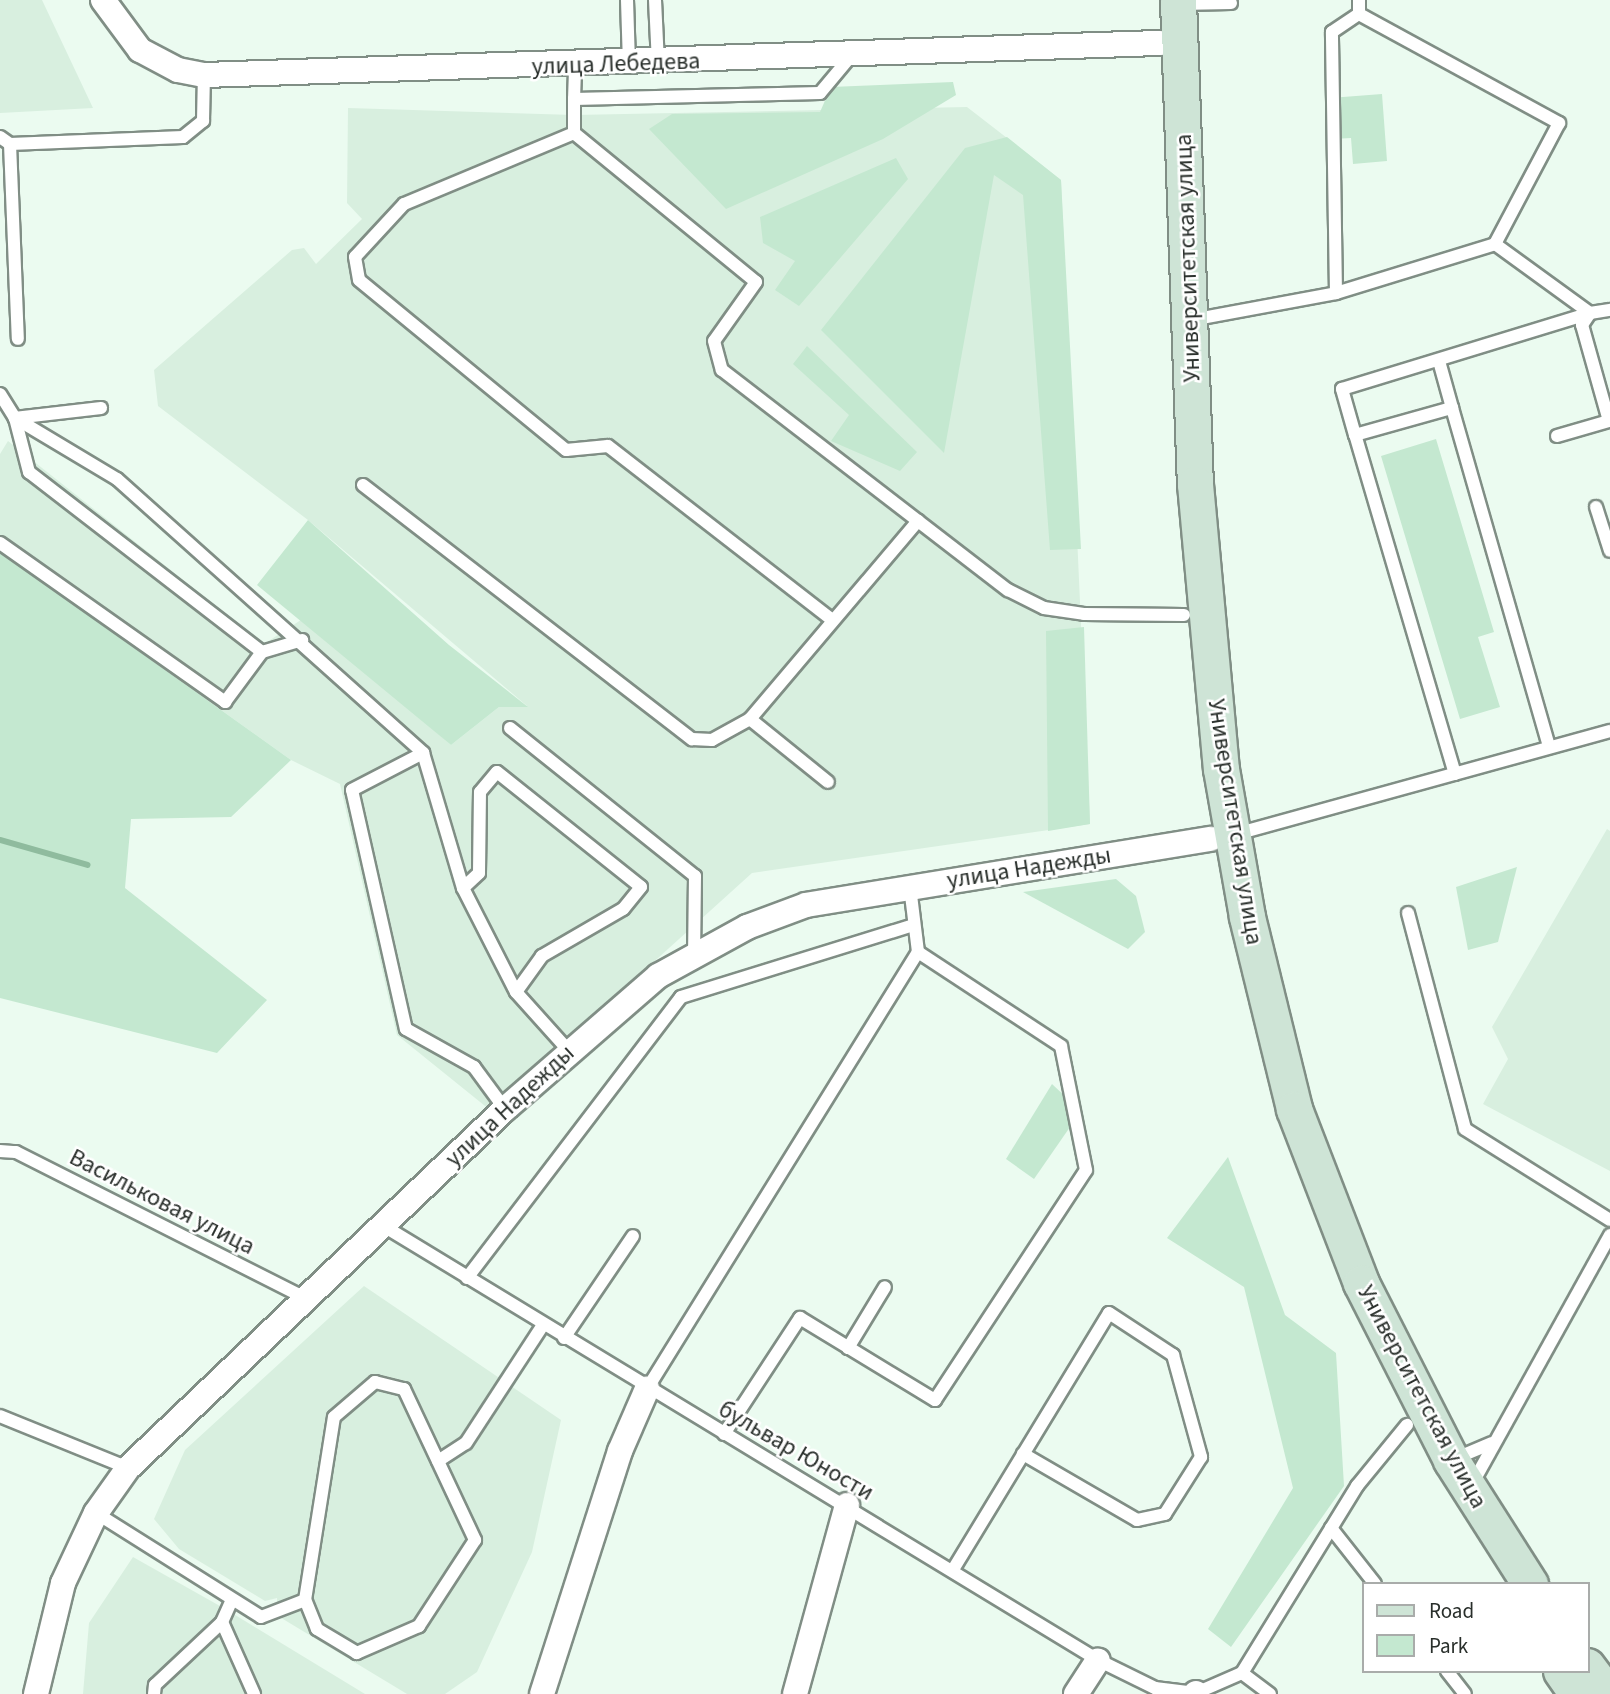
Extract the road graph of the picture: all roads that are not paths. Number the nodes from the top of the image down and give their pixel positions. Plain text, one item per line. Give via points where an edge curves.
1 (103, 0) edge
2 (627, 0) edge
3 (654, 0) edge
4 (1359, 0) edge
5 (1171, 1) edge
6 (1231, 3) dead end
7 (1359, 14) junction
8 (1170, 43) junction
9 (850, 56) junction
10 (658, 63) junction
11 (629, 64) junction
12 (575, 65) junction
13 (204, 75) junction
14 (574, 99) junction
15 (574, 133) junction
16 (5, 140) edge
17 (1495, 244) junction
18 (1336, 293) junction
19 (1610, 310) edge
20 (1590, 313) junction
21 (1180, 321) junction
22 (18, 339) dead end
23 (1439, 361) junction
24 (0, 394) edge
25 (101, 408) dead end
26 (1452, 408) junction
27 (15, 418) junction
28 (1355, 435) junction
29 (1557, 436) dead end
30 (363, 485) dead end
31 (1596, 507) dead end
32 (918, 521) junction
33 (0, 543) edge
34 (1610, 551) edge
35 (1184, 615) junction
36 (831, 620) junction
37 (302, 640) junction
38 (262, 652) junction
39 (750, 719) junction
40 (510, 728) dead end
41 (1610, 731) edge
42 (1549, 746) junction
43 (424, 752) junction
44 (1455, 774) junction
45 (828, 782) dead end
46 (1222, 837) junction
47 (910, 887) junction
48 (463, 888) junction
49 (1408, 913) dead end
50 (913, 925) junction
51 (918, 952) junction
52 (694, 954) junction
53 (516, 992) junction
54 (569, 1051) junction
55 (505, 1110) junction
56 (0, 1151) edge
57 (1610, 1220) edge
58 (382, 1225) junction
59 (1610, 1235) edge
60 (633, 1236) dead end
61 (467, 1278) junction
62 (885, 1287) dead end
63 (303, 1297) junction
64 (543, 1325) junction
65 (564, 1338) junction
66 (848, 1348) junction
67 (647, 1390) junction
68 (0, 1416) edge
69 (1417, 1420) junction
70 (724, 1434) junction
71 (1492, 1443) junction
72 (1023, 1454) junction
73 (438, 1461) junction
74 (128, 1468) junction
75 (1451, 1480) junction
76 (847, 1506) junction
77 (96, 1513) junction
78 (1331, 1528) junction
79 (954, 1568) junction
80 (1373, 1582) edge
81 (1501, 1582) edge
82 (1528, 1582) edge
83 (232, 1600) junction
84 (305, 1600) junction
85 (222, 1622) junction
86 (1098, 1660) junction
87 (1589, 1669) edge
88 (1242, 1673) junction
89 (1449, 1673) edge
90 (1562, 1673) edge
91 (1196, 1693) edge
92 (36, 1694) edge
93 (154, 1694) edge
94 (254, 1694) edge
95 (542, 1694) edge
96 (795, 1694) edge
97 (1076, 1694) edge
98 (1270, 1694) edge
99 (1465, 1694) edge
100 (1577, 1694) edge
101 (1608, 1694) edge

1 - 13 street, улица Лебедева via 140,50 178,70
2 - 11 lane
3 - 10 lane
4 - 7 lane
5 - 6 lane
5 - 8 main road, Университетская улица
7 - 17 lane via 1559,123
7 - 18 lane via 1332,32
8 - 9 street, улица Лебедева
8 - 21 main road, Университетская улица
9 - 10 street, улица Лебедева
9 - 14 lane via 820,93
10 - 11 street, улица Лебедева
11 - 12 street, улица Лебедева
12 - 13 street, улица Лебедева
12 - 14 lane
13 - 16 lane via 204,121 183,137
14 - 15 lane
15 - 32 lane via 756,282 714,341 722,370
15 - 36 lane via 404,204 355,257 359,280 566,450 608,446
16 - 22 lane
17 - 18 lane
17 - 20 lane
18 - 21 lane
19 - 20 lane
20 - 23 lane
20 - 29 lane via 1582,325 1609,421
21 - 35 main road, Университетская улица
21 - 46 main road, Университетская улица
23 - 26 lane
23 - 28 lane via 1342,389
24 - 27 lane
25 - 27 lane
26 - 28 lane
26 - 42 lane
27 - 37 lane via 117,479
27 - 38 lane via 29,472
28 - 44 lane
30 - 39 lane via 675,731 712,740
31 - 34 lane
32 - 35 lane via 1008,590 1044,608
32 - 36 lane
33 - 38 lane via 225,702
35 - 46 main road, Университетская улица
36 - 39 lane
37 - 38 lane
37 - 43 lane
39 - 45 lane
40 - 52 lane via 695,876
41 - 42 lane
42 - 44 lane
43 - 48 lane
43 - 55 lane via 352,790 406,1028 474,1067
44 - 46 lane
46 - 47 street, улица Надежды
46 - 69 main road, Университетская улица via 1257,1056 1285,1149 1322,1250
47 - 50 lane
47 - 52 street, улица Надежды via 806,905
48 - 53 lane
48 - 53 lane via 480,873 480,792 497,772 641,887 623,909 542,956
49 - 57 lane via 1465,1129
50 - 51 lane
50 - 61 lane via 681,996
51 - 66 lane via 1061,1046 1086,1170 934,1400
51 - 67 lane
52 - 54 street, улица Надежды
53 - 54 lane
54 - 55 street, улица Надежды
55 - 58 street, улица Надежды
56 - 63 lane, Васильковая улица via 16,1152
58 - 61 lane, бульвар Юности
58 - 63 street, улица Надежды
59 - 71 lane
60 - 65 lane
61 - 64 lane, бульвар Юности
62 - 66 lane
63 - 74 street, улица Надежды
64 - 65 lane, бульвар Юности
64 - 73 lane via 466,1443
65 - 67 lane, бульвар Юности
66 - 70 lane via 800,1318
67 - 70 lane, бульвар Юности
67 - 95 street via 620,1451
68 - 74 lane
69 - 75 main road, Университетская улица
69 - 78 lane via 1380,1453
70 - 76 lane, бульвар Юности
71 - 75 lane
71 - 75 lane
72 - 72 lane via 1109,1313 1173,1355 1201,1457 1165,1514 1137,1520
72 - 79 lane
73 - 84 lane via 475,1540 419,1626 357,1653 317,1629
73 - 84 lane via 404,1389 374,1382 334,1417
74 - 77 street, улица Надежды
75 - 81 main road, Университетская улица
75 - 82 main road, Университетская улица
76 - 79 lane, бульвар Юности
76 - 96 street
77 - 83 lane
77 - 92 street, улица Надежды via 62,1583
78 - 80 lane
78 - 88 lane
79 - 86 lane, бульвар Юности
83 - 84 lane via 261,1616
83 - 85 lane
85 - 93 lane via 155,1685
85 - 94 lane
86 - 91 lane, бульвар Юности via 1155,1688
86 - 97 street
87 - 101 main road
88 - 91 lane
88 - 98 lane
89 - 99 lane
90 - 100 main road

